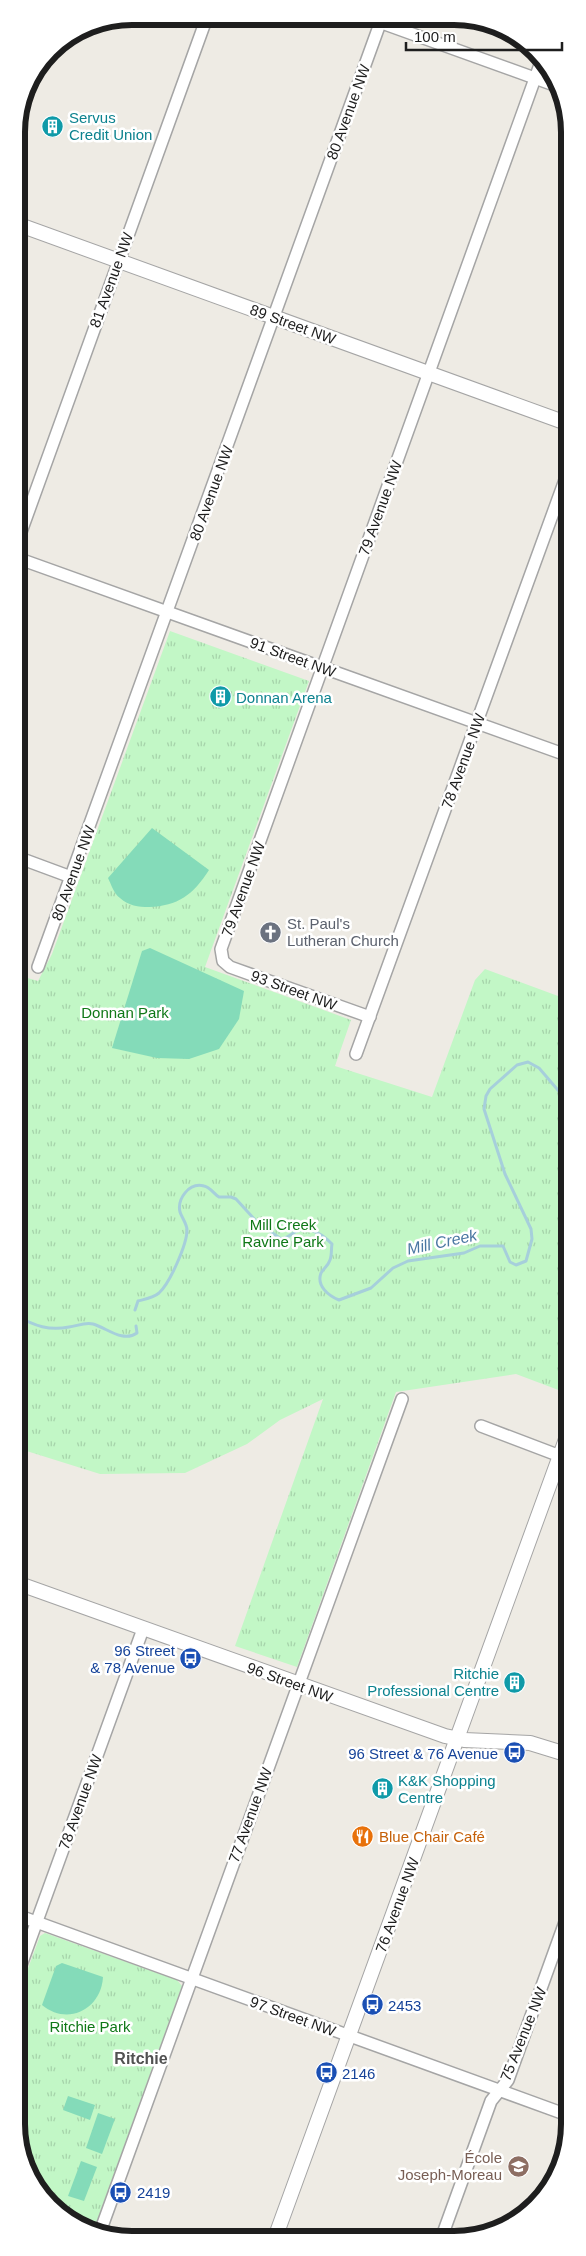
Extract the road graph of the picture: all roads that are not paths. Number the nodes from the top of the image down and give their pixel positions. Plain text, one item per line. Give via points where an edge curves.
1 (204, 25) edge
2 (380, 25) edge
3 (395, 25) edge
4 (539, 67) edge
5 (536, 78) junction
6 (549, 83) edge
7 (25, 227) edge
8 (118, 261) junction
9 (274, 317) junction
10 (429, 373) junction
11 (561, 421) edge
12 (561, 491) edge
13 (25, 521) edge
14 (25, 561) edge
15 (167, 612) junction
16 (323, 668) junction
17 (477, 723) junction
18 (561, 753) edge
19 (25, 860) edge
20 (72, 877) junction
21 (222, 957) joint
22 (38, 967) dead end
23 (370, 1017) junction
24 (356, 1054) dead end
25 (402, 1399) dead end
26 (481, 1426) dead end
27 (560, 1456) joint
28 (25, 1586) edge
29 (143, 1629) junction
30 (297, 1684) junction
31 (457, 1739) junction
32 (561, 1753) edge
33 (25, 1918) edge
34 (37, 1922) junction
35 (561, 1933) edge
36 (25, 1954) edge
37 (191, 1979) junction
38 (349, 2036) junction
39 (499, 2091) junction
40 (561, 2113) edge
41 (102, 2226) edge
42 (279, 2231) edge
43 (443, 2231) edge

1 - 8 street, 81 Avenue NW
2 - 9 street, 80 Avenue NW
3 - 5 street
4 - 5 street, 79 Avenue NW
5 - 6 street
5 - 10 street, 79 Avenue NW
7 - 8 street, 89 Street NW
8 - 9 street, 89 Street NW
8 - 13 street, 81 Avenue NW
9 - 10 street, 89 Street NW
9 - 15 street, 80 Avenue NW
10 - 11 street, 89 Street NW
10 - 16 street, 79 Avenue NW
12 - 17 street, 78 Avenue NW
14 - 15 street, 91 Street NW
15 - 16 street, 91 Street NW
15 - 20 street, 80 Avenue NW
16 - 17 street, 91 Street NW
16 - 21 street, 79 Avenue NW via 222,946
17 - 18 street, 91 Street NW
17 - 23 street, 78 Avenue NW
19 - 20 street
20 - 22 street, 80 Avenue NW
21 - 23 street, 93 Street NW via 230,967
23 - 24 street, 78 Avenue NW
25 - 30 street, 77 Avenue NW
26 - 27 street
27 - 31 street, 76 Avenue NW
28 - 29 street, 96 Street NW
29 - 30 street, 96 Street NW
29 - 34 street, 78 Avenue NW
30 - 31 street, 96 Street NW
30 - 37 street, 77 Avenue NW
31 - 32 street, 96 Street NW via 530,1743
31 - 38 street, 76 Avenue NW
33 - 34 street, 97 Street NW
34 - 36 street, 78 Avenue NW
34 - 37 street, 97 Street NW
35 - 39 street, 75 Avenue NW via 508,2080
37 - 38 street, 97 Street NW
37 - 41 street, 77 Avenue NW
38 - 39 street, 97 Street NW
38 - 42 street, 76 Avenue NW
39 - 40 street, 97 Street NW
39 - 43 street, 75 Avenue NW via 491,2101

